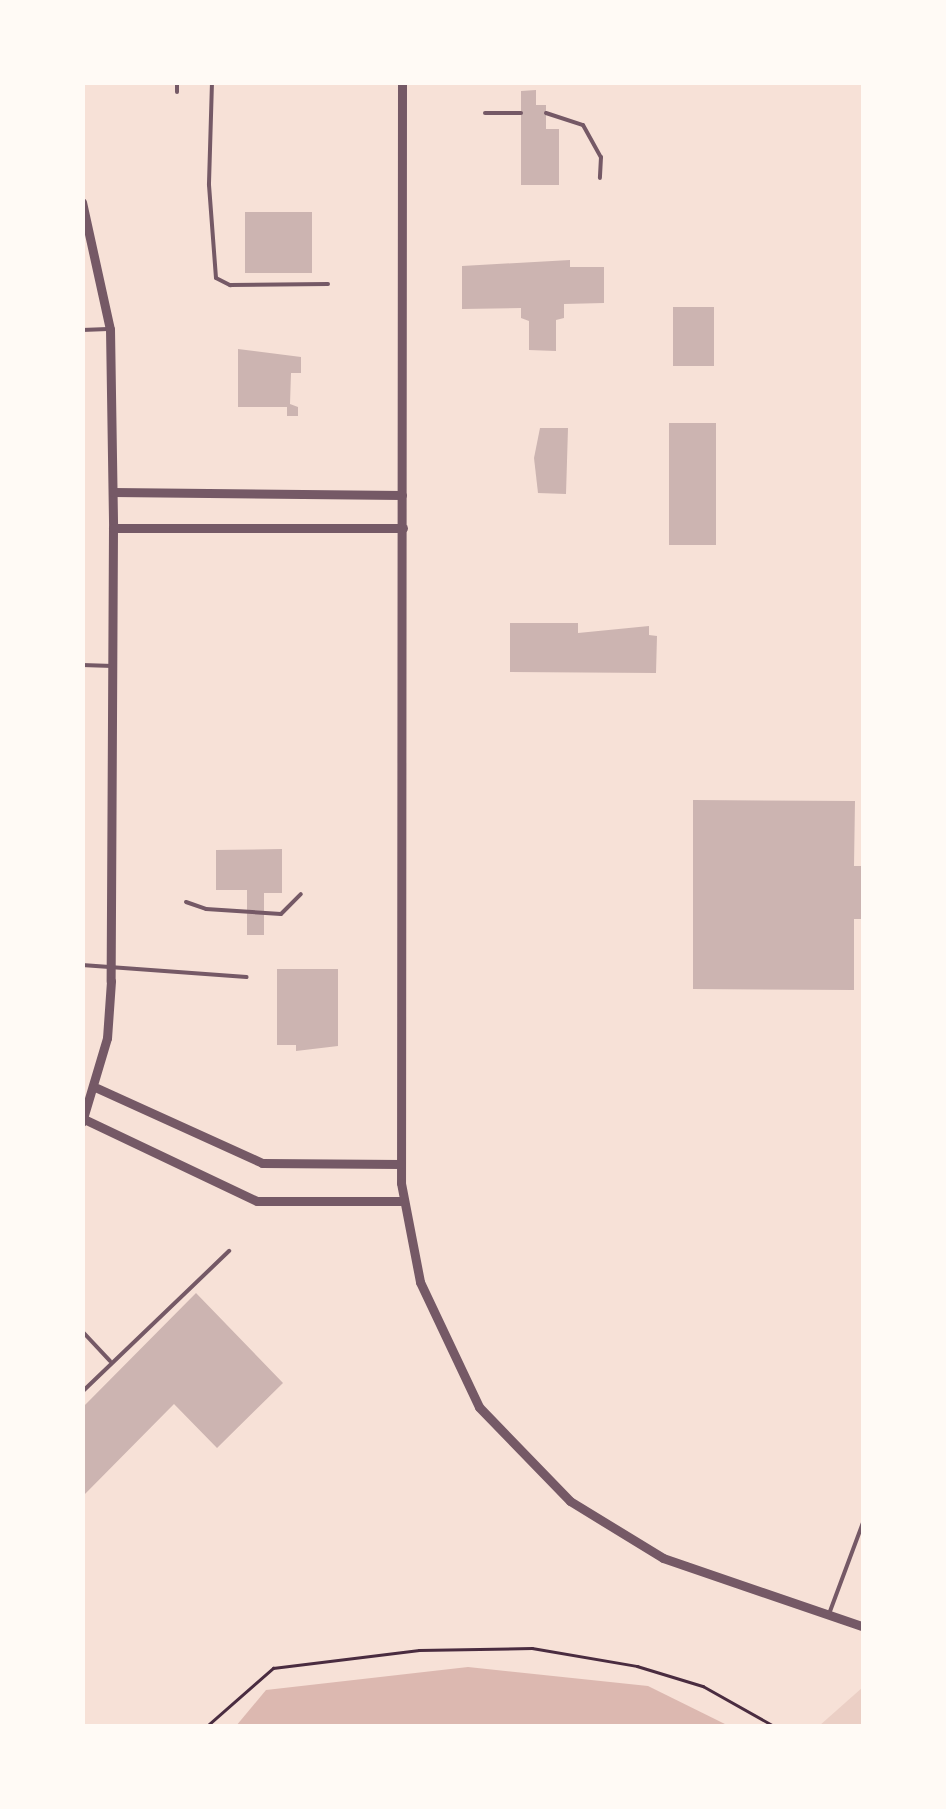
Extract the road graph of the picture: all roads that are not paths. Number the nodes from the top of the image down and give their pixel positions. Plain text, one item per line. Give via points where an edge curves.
1 (177, 82) edge
2 (212, 82) edge
3 (402, 82) edge
4 (177, 92) dead end
5 (484, 113) dead end
6 (522, 113) dead end
7 (546, 113) dead end
8 (600, 178) dead end
9 (82, 202) edge
10 (328, 284) dead end
11 (110, 329) junction
12 (82, 330) edge
13 (113, 492) junction
14 (402, 495) junction
15 (113, 528) junction
16 (403, 528) junction
17 (82, 666) edge
18 (113, 666) junction
19 (300, 894) dead end
20 (186, 902) dead end
21 (82, 965) edge
22 (111, 968) junction
23 (247, 977) dead end
24 (97, 1088) junction
25 (84, 1121) edge
26 (402, 1164) junction
27 (404, 1201) junction
28 (229, 1251) dead end
29 (82, 1331) edge
30 (110, 1361) junction
31 (82, 1392) edge
32 (864, 1520) edge
33 (829, 1614) junction
34 (864, 1627) edge

1 - 4 lane
2 - 10 lane via 209,185 216,278 230,285
3 - 14 street
5 - 6 lane
7 - 8 lane via 583,125 600,157
9 - 11 street
11 - 12 lane
11 - 13 street
13 - 14 street
13 - 15 street
14 - 16 street
15 - 16 street
15 - 18 street
16 - 26 street
17 - 18 lane
18 - 22 street
19 - 20 lane via 281,914 206,910
21 - 22 lane
22 - 23 lane
22 - 24 street
24 - 25 street
24 - 26 street via 262,1164
25 - 27 street via 256,1201
26 - 27 street
27 - 33 street via 420,1282 448,1354 479,1407 518,1453 570,1501 663,1558
28 - 30 lane
29 - 30 lane
30 - 31 lane
32 - 33 lane
33 - 34 street

